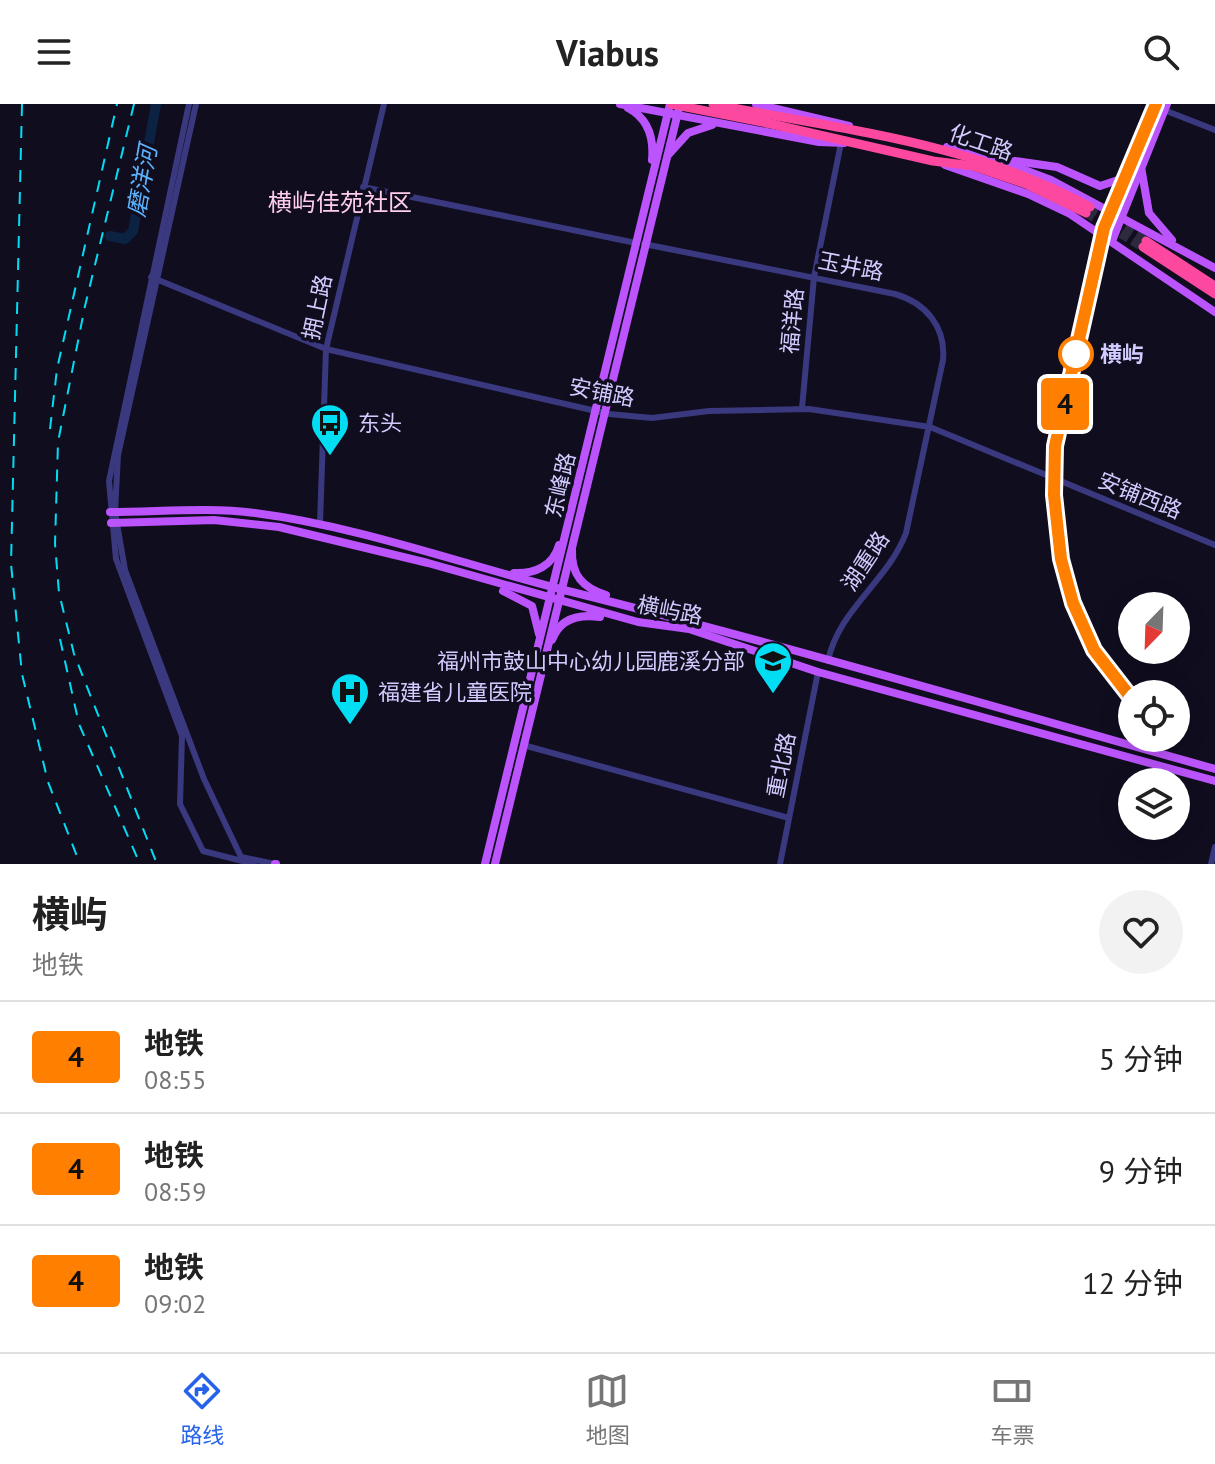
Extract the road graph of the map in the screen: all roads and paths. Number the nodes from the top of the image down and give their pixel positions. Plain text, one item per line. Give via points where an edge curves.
1 (189, 104) edge
2 (196, 104) edge
3 (384, 104) edge
4 (618, 104) edge
5 (671, 104) edge
6 (680, 104) edge
7 (713, 104) edge
8 (756, 104) edge
9 (1155, 104) edge
10 (1165, 107) edge
11 (766, 112) edge
12 (672, 116) junction
13 (716, 124) junction
14 (1215, 130) edge
15 (845, 143) junction
16 (937, 146) junction
17 (996, 158) junction
18 (665, 159) junction
19 (933, 161) junction
20 (1141, 165) junction
21 (1129, 171) junction
22 (1068, 174) junction
23 (651, 180) junction
24 (363, 187) junction
25 (1091, 208) junction
26 (1117, 214) junction
27 (1110, 239) junction
28 (640, 244) junction
29 (1182, 248) junction
30 (1215, 268) edge
31 (814, 277) junction
32 (154, 278) junction
33 (1215, 286) edge
34 (1215, 294) edge
35 (1215, 312) edge
36 (326, 349) junction
37 (802, 408) junction
38 (599, 412) junction
39 (930, 427) junction
40 (1052, 479) joint
41 (573, 507) junction
42 (113, 512) junction
43 (113, 523) junction
44 (320, 523) junction
45 (574, 528) junction
46 (1215, 545) edge
47 (494, 571) junction
48 (466, 575) junction
49 (557, 588) junction
50 (554, 599) junction
51 (640, 607) junction
52 (638, 622) junction
53 (540, 647) junction
54 (828, 661) junction
55 (818, 672) junction
56 (536, 690) junction
57 (523, 745) junction
58 (1215, 769) edge
59 (1215, 781) edge
60 (789, 818) junction
61 (1215, 847) edge
62 (254, 864) edge
63 (276, 864) edge
64 (485, 864) edge
65 (495, 864) edge
66 (780, 864) edge
67 (1211, 864) edge

1 - 32 street
2 - 32 street
3 - 24 street, 拥上路
4 - 12 main road
4 - 23 main road via 647,126 653,151
5 - 11 highway, 化工路, bridge
5 - 12 main road
6 - 12 main road
7 - 11 highway, 化工路
8 - 11 main road
9 - 21 main road
10 - 14 street
10 - 20 main road
11 - 15 highway, 化工路
11 - 16 highway, 化工路
12 - 13 main road
12 - 18 main road, 东峰路
12 - 23 main road, 东峰路
13 - 15 main road
13 - 18 main road via 688,133
15 - 19 highway, 化工路
15 - 31 street, 福洋路
16 - 17 main road
16 - 25 highway, 化工路 via 1029,178
17 - 22 main road via 1045,164
17 - 25 main road via 1051,180
18 - 28 main road, 东峰路
19 - 25 highway, 化工路 via 993,172
19 - 27 main road, 化工路 via 1039,199
20 - 26 main road
20 - 29 main road via 1149,213
21 - 22 main road via 1100,186
21 - 26 main road
22 - 25 main road
23 - 28 main road, 东峰路
24 - 28 street, 玉井路
24 - 36 street, 拥上路
25 - 26 main road
26 - 27 main road
26 - 29 main road
27 - 35 main road, 化工路
28 - 31 street, 玉井路
28 - 38 main road, 东峰路
29 - 30 main road
31 - 37 street, 福洋路
31 - 39 street, 玉井路 via 901,296 930,316 940,331 944,354
32 - 36 street, 安铺路
32 - 42 street via 118,455
33 - 34 highway via 1144,244
36 - 38 street, 安铺路
36 - 44 street, 拥上路
37 - 38 street, 安铺路 via 652,418
37 - 39 street, 安铺路
38 - 41 main road, 东峰路
38 - 45 main road, 东峰路
39 - 40 street, 安铺路
39 - 54 street, 湖重路 via 904,537 835,634
40 - 46 street, 安铺西路
41 - 47 main road via 557,554 547,565 527,573
41 - 49 main road, 东峰路
42 - 43 street
42 - 44 main road, 横屿路 via 221,510
43 - 48 main road, 横屿路 via 214,520 269,526
43 - 62 street via 121,575 183,740 184,817 203,851
43 - 63 street via 125,570 204,779 241,857
44 - 47 main road, 横屿路
45 - 49 main road, 东峰路
45 - 51 main road via 572,560 581,582
47 - 49 main road, 横屿路
48 - 50 main road, 横屿路
48 - 53 main road via 530,604 538,618
49 - 50 main road, 东峰路
49 - 51 main road, 横屿路
50 - 52 main road, 横屿路
50 - 53 main road, 东峰路
50 - 56 main road, 东峰路
51 - 54 main road, 横屿路
52 - 55 main road, 横屿路 via 689,629
52 - 56 main road via 588,615 568,620 554,633
53 - 64 main road, 东峰路
54 - 58 main road, 横屿路
55 - 59 main road, 横屿路
55 - 60 street, 重北路
56 - 57 main road, 东峰路
57 - 60 street
57 - 65 main road, 东峰路
60 - 66 street, 重北路
61 - 67 street

